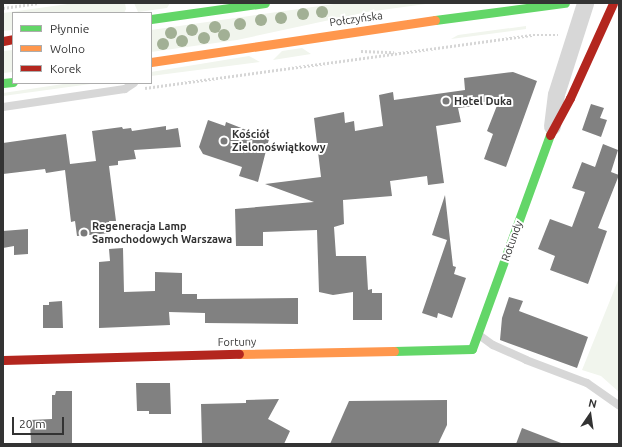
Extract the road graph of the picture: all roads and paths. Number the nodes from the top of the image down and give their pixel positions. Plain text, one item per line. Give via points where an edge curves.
1 (39, 3) edge
2 (265, 3) edge
3 (565, 3) edge
4 (586, 3) edge
5 (613, 3) edge
6 (3, 8) edge
7 (152, 19) edge
8 (533, 28) dead end
9 (544, 29) dead end
10 (545, 33) junction
11 (533, 35) junction
12 (554, 35) dead end
13 (152, 62) edge
14 (133, 84) edge
15 (3, 107) edge
16 (551, 132) junction
17 (478, 334) junction
18 (472, 349) joint
19 (3, 360) edge
20 (619, 405) edge

1 - 6 path
2 - 7 street
3 - 13 street, Połczyńska via 346,32
4 - 16 street, Rotundy via 556,94
5 - 16 street, Rotundy via 570,98
8 - 11 path
9 - 10 path
10 - 11 path
10 - 12 path
11 - 14 path via 147,88
14 - 15 lane
16 - 17 street, Rotundy
17 - 18 street, Rotundy
17 - 20 lane via 493,345 526,360 587,383
18 - 19 street, Fortuny

